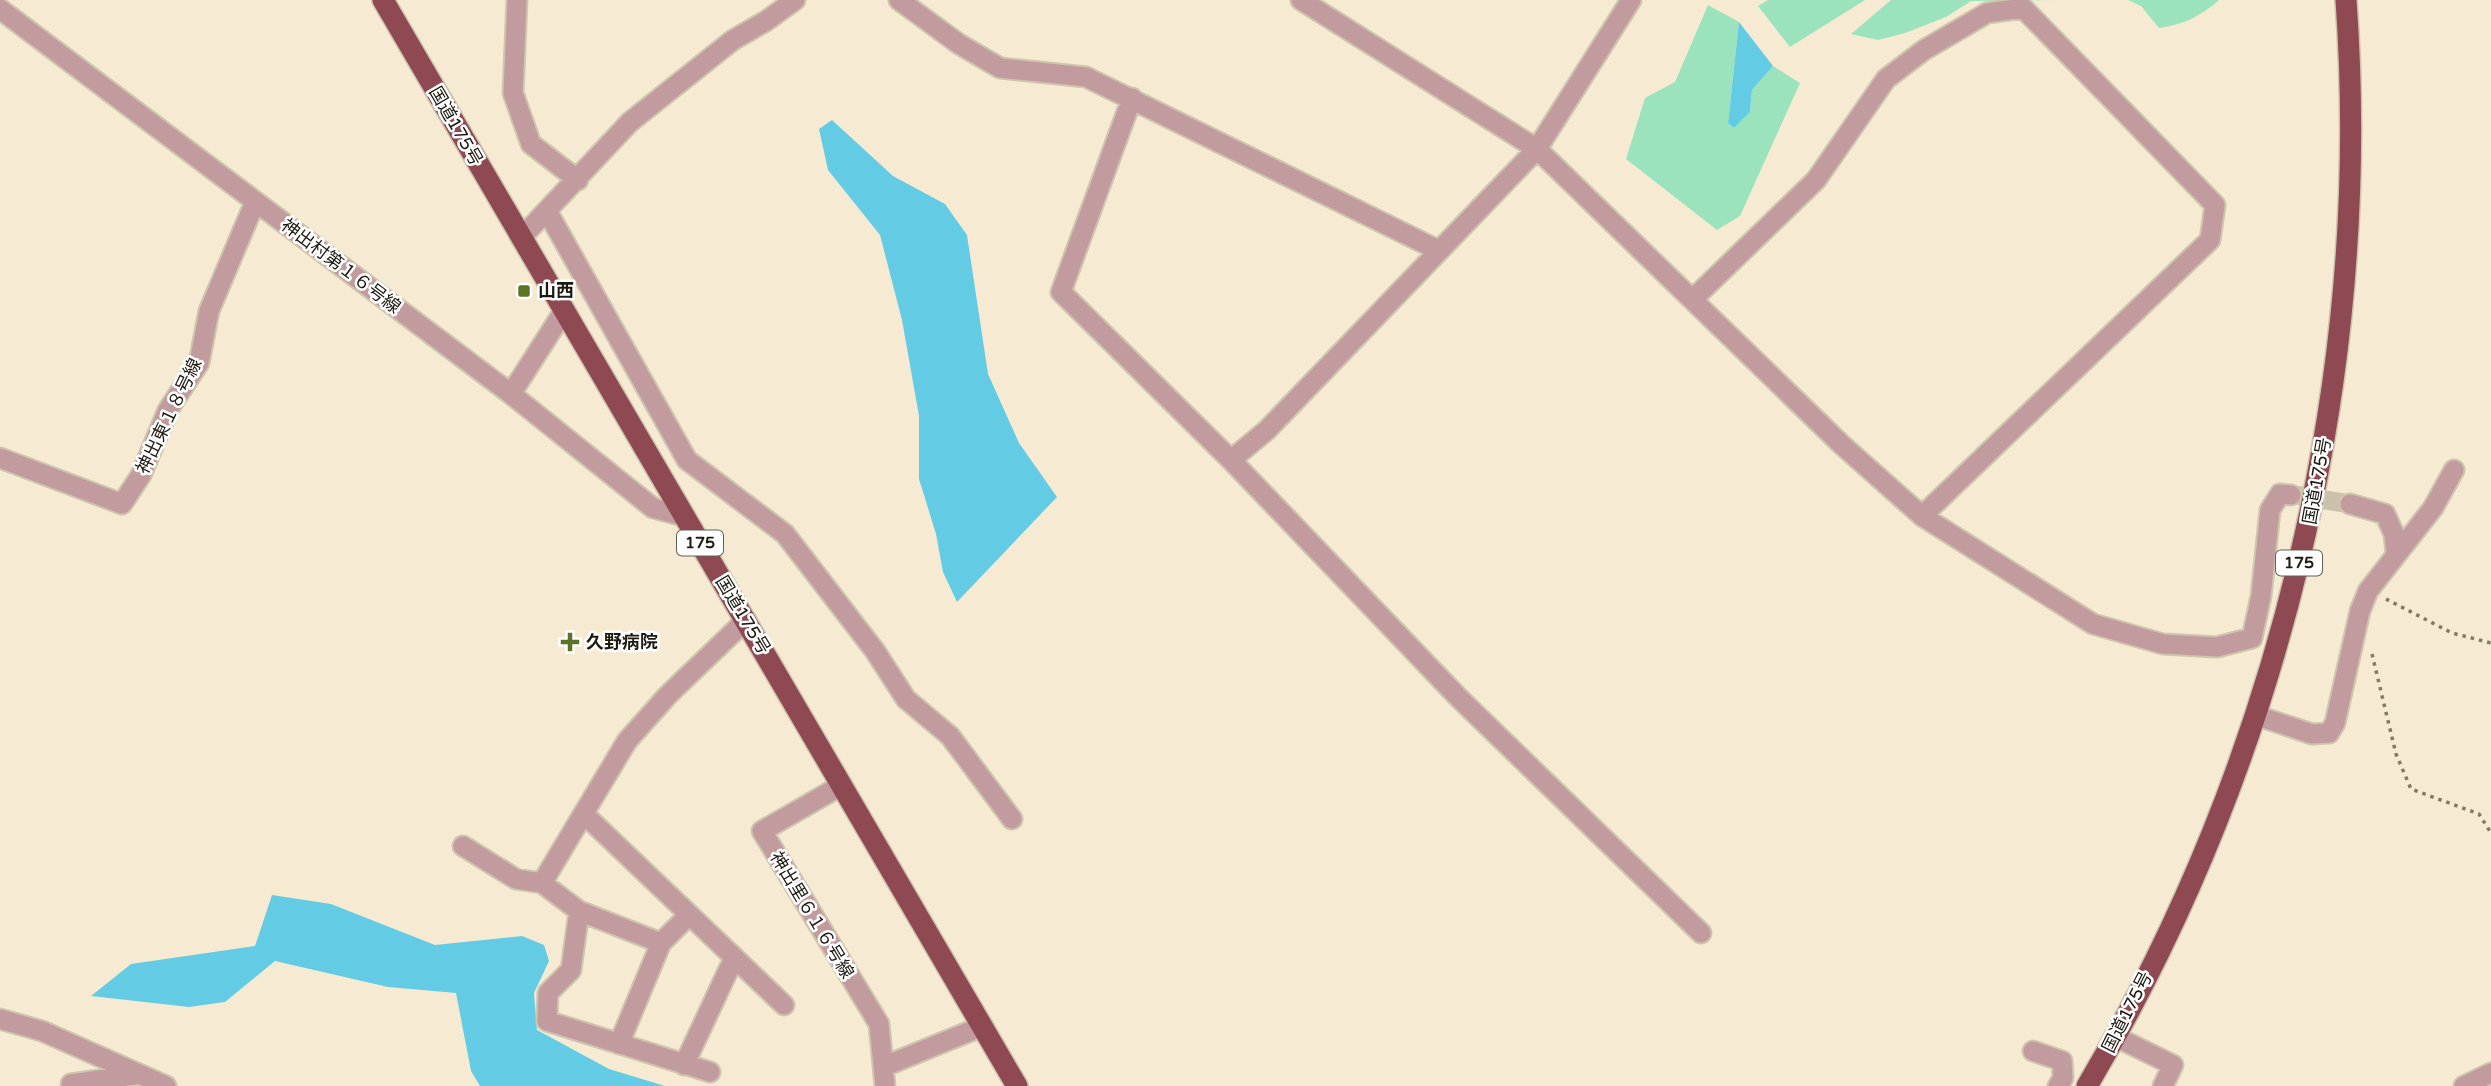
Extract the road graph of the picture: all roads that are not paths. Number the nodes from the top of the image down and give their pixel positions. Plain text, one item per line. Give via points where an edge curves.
1 (383, 0) edge
2 (517, 0) edge
3 (795, 0) edge
4 (899, 0) edge
5 (1301, 0) edge
6 (1631, 0) edge
7 (2346, 0) edge
8 (0, 9) edge
9 (1132, 98) junction
10 (1537, 149) junction
11 (578, 180) junction
12 (255, 202) junction
13 (547, 211) junction
14 (521, 238) junction
15 (1438, 250) junction
16 (1693, 299) junction
17 (564, 311) junction
18 (512, 394) junction
19 (0, 458) edge
20 (1231, 460) junction
21 (2454, 470) dead end
22 (2291, 495) dead end
23 (2350, 505) tunnel mouth
24 (683, 516) junction
25 (1922, 516) junction
26 (2396, 553) junction
27 (746, 620) junction
28 (2252, 638) junction
29 (2276, 650) junction
30 (2255, 715) junction
31 (842, 785) junction
32 (584, 814) junction
33 (1012, 819) dead end
34 (463, 846) dead end
35 (542, 883) junction
36 (579, 911) junction
37 (689, 915) junction
38 (1701, 933) dead end
39 (661, 943) junction
40 (734, 958) junction
41 (784, 1005) dead end
42 (0, 1019) edge
43 (982, 1027) junction
44 (2116, 1037) junction
45 (619, 1044) junction
46 (2033, 1051) dead end
47 (684, 1065) junction
48 (885, 1066) junction
49 (710, 1072) dead end
50 (2491, 1073) edge
51 (135, 1074) junction
52 (71, 1084) dead end
53 (166, 1086) edge
54 (885, 1086) edge
55 (1017, 1086) edge
56 (2058, 1086) edge
57 (2087, 1086) edge
58 (2163, 1086) edge
59 (2464, 1086) edge

1 - 14 highway, 国道175号 / 175
2 - 11 street via 513,93 531,144
3 - 11 street via 733,40 630,122
4 - 9 street via 1000,68 1086,78
5 - 10 street
6 - 10 street
7 - 29 highway, 国道175号 / 175 via 2349,148 2340,321 2307,534
8 - 12 street, 神出村第１６号線
9 - 15 street
9 - 20 street via 1061,292
10 - 15 street
10 - 16 street
11 - 13 street
12 - 18 street, 神出村第１６号線
12 - 19 street, 神出東１８号線 via 209,311 199,363 168,410 141,475 122,504
13 - 14 street
13 - 33 street via 687,460 785,534 906,699 950,736
14 - 17 highway, 国道175号 / 175
15 - 20 street via 1267,430
16 - 25 street
16 - 25 street via 1816,180 1886,79 1987,13 2023,8 2215,205 2210,240
17 - 18 street
17 - 24 highway, 国道175号 / 175
18 - 24 street, 神出村第１６号線 via 653,508
20 - 38 street via 1458,697
21 - 26 street via 2434,508
22 - 28 street via 2280,494 2270,510
23 - 26 street via 2385,514
24 - 27 highway, 国道175号 / 175
25 - 28 street via 2093,624 2163,644 2217,647
26 - 30 street via 2368,591 2360,611 2329,733 2312,734
27 - 31 highway, 国道175号 / 175
27 - 32 street via 627,741
28 - 29 street
29 - 30 highway, 国道175号 / 175
30 - 44 highway, 国道175号 / 175 via 2210,835
31 - 43 highway, 国道175号 / 175
31 - 48 street, 神出里６１６号線 via 762,831 879,1024
32 - 35 street
32 - 37 street
34 - 35 street via 516,879
35 - 36 street
36 - 39 street
36 - 45 street via 571,970 548,993 547,1021
37 - 39 street
37 - 40 street
39 - 45 street
40 - 41 street
40 - 47 street
42 - 51 street via 42,1031
43 - 48 street
43 - 55 highway, 国道175号 / 175
44 - 57 highway, 国道175号 / 175
44 - 58 street via 2173,1065
45 - 47 street
46 - 56 street via 2062,1061 2063,1078
47 - 49 street
48 - 54 street, 神出里６１６号線
50 - 59 street
51 - 52 street
51 - 53 street

